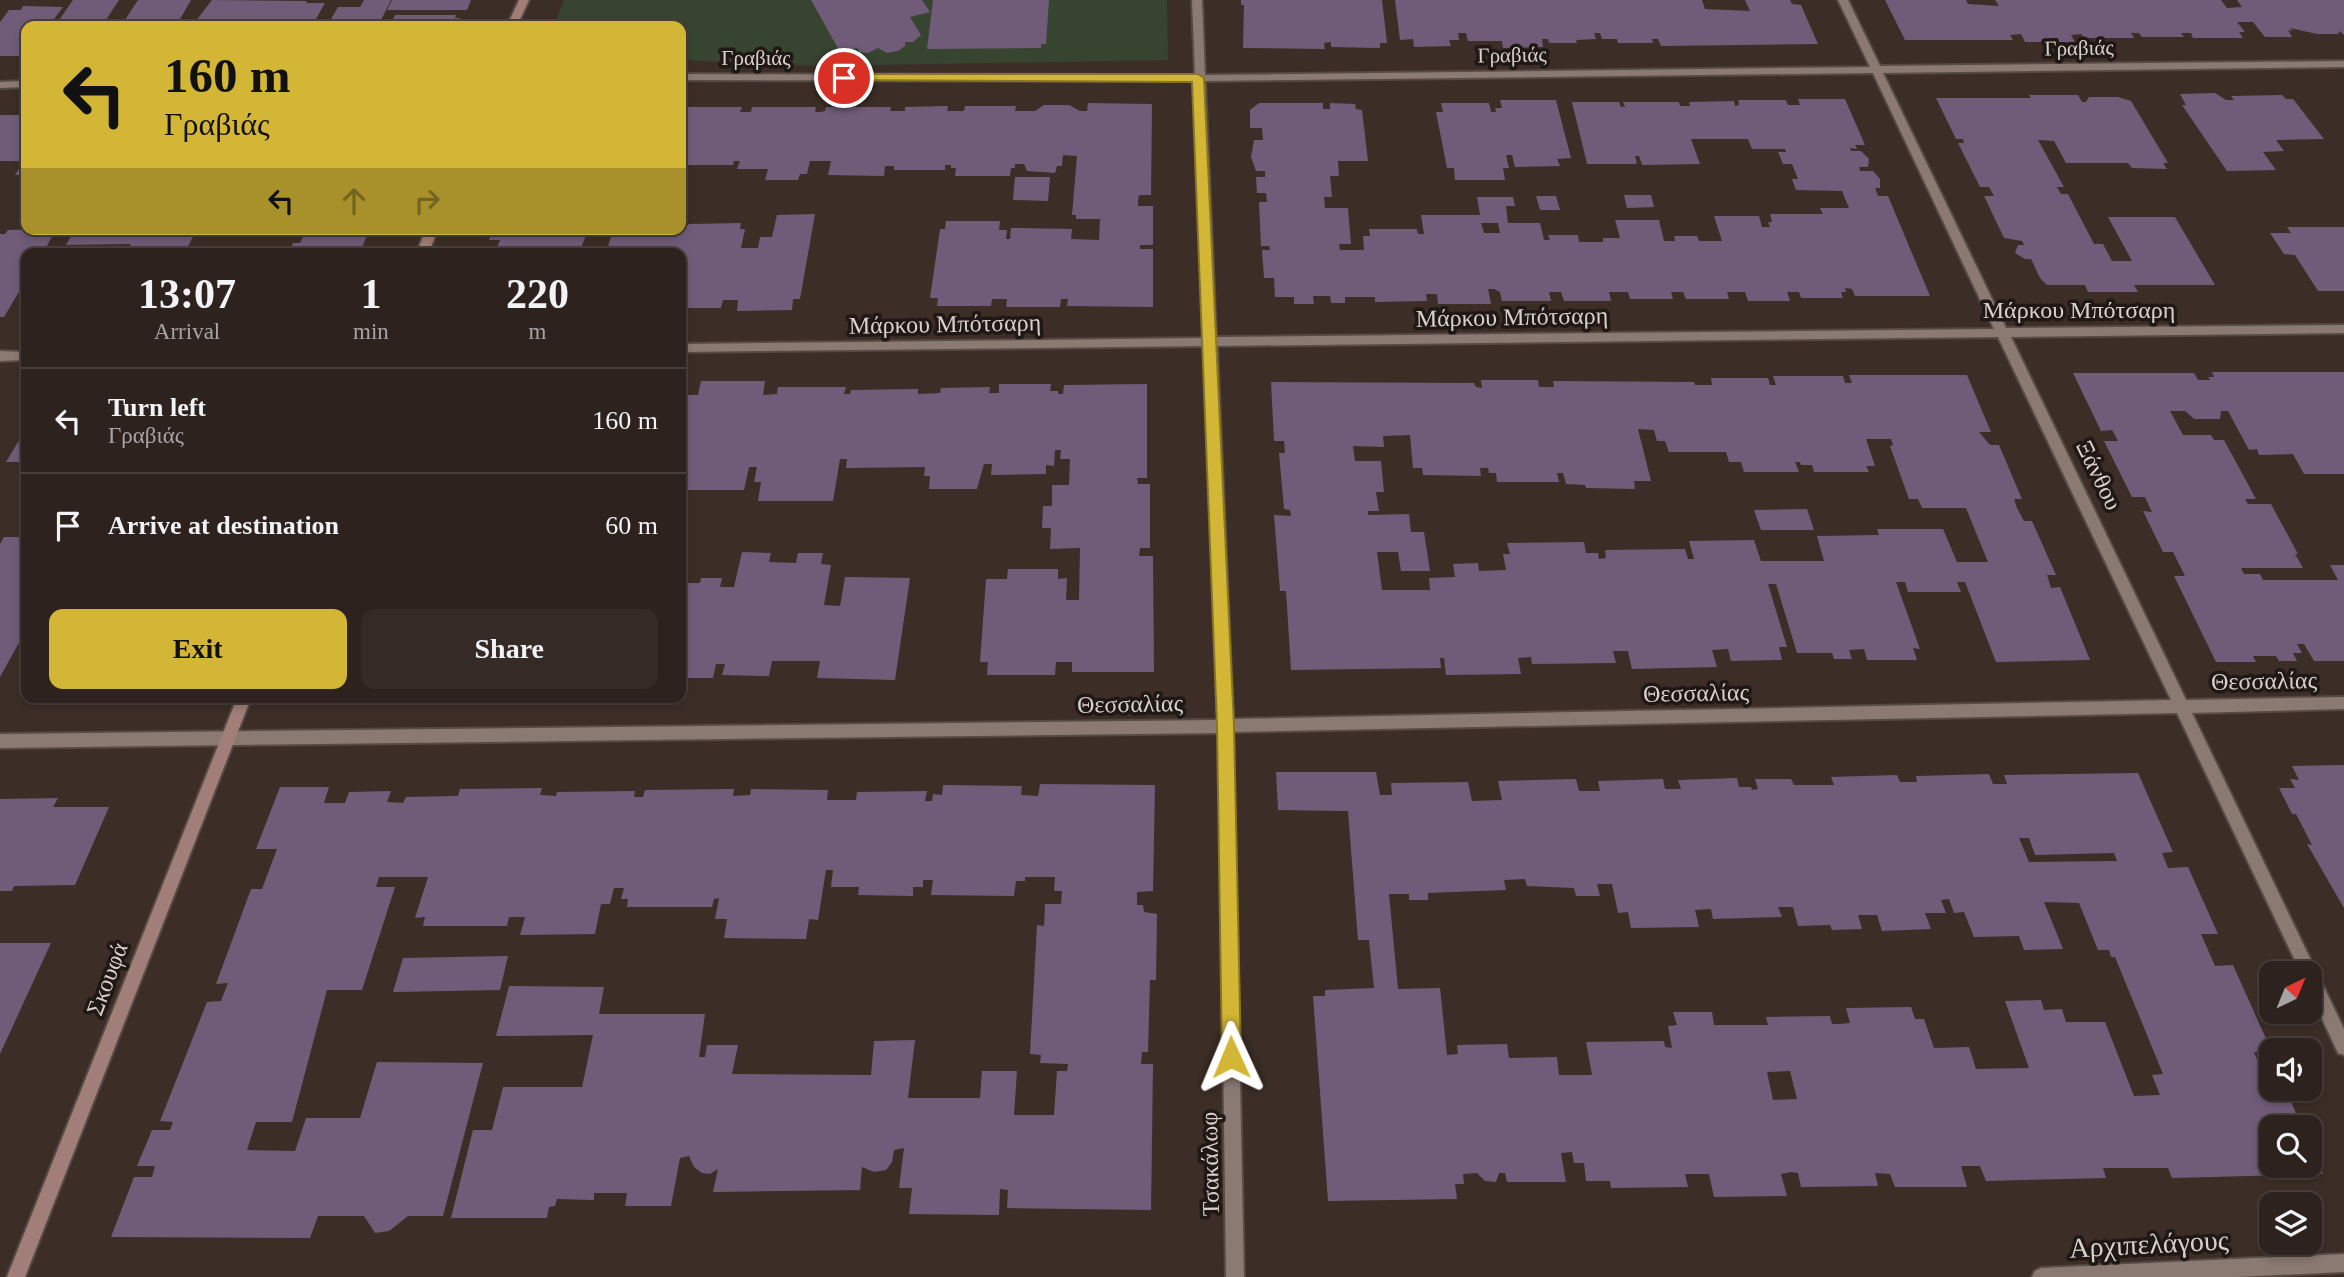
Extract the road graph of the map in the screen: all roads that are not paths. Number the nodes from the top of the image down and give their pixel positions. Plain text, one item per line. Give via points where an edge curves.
1 (524, 0) edge
2 (1197, 0) edge
3 (1843, 0) edge
4 (514, 21) edge
5 (2344, 64) edge
6 (1877, 70) junction
7 (686, 77) edge
8 (1198, 78) junction
9 (21, 84) edge
10 (0, 85) edge
11 (2344, 329) edge
12 (2003, 331) junction
13 (1210, 343) junction
14 (686, 348) edge
15 (0, 356) edge
16 (21, 356) edge
17 (242, 703) edge
18 (2344, 703) edge
19 (2182, 705) junction
20 (1226, 726) junction
21 (229, 736) junction
22 (0, 741) edge
23 (2304, 961) edge
24 (2322, 1000) edge
25 (2344, 1047) edge
26 (2344, 1264) edge
27 (16, 1277) edge
28 (1235, 1277) edge
29 (2041, 1277) edge

1 - 4 street
2 - 8 street, Τσακάλωφ
3 - 6 street, Ξάνθου
5 - 6 street, Γραβιάς
6 - 8 street, Γραβιάς
6 - 12 street, Ξάνθου
7 - 8 street, Γραβιάς
8 - 13 street, Τσακάλωφ
9 - 10 street
11 - 12 street, Μάρκου Μπότσαρη
12 - 13 street, Μάρκου Μπότσαρη
12 - 19 street, Ξάνθου
13 - 14 street, Μάρκου Μπότσαρη
13 - 20 street, Τσακάλωφ
15 - 16 street
17 - 21 street, Σκουφά
18 - 19 street, Θεσσαλίας
19 - 20 street, Θεσσαλίας
19 - 23 street, Ξάνθου
20 - 21 street, Θεσσαλίας
20 - 28 street, Τσακάλωφ
21 - 22 street, Θεσσαλίας
21 - 27 street, Σκουφά
24 - 25 street, Ξάνθου
26 - 29 street, Αρχιπελάγους

